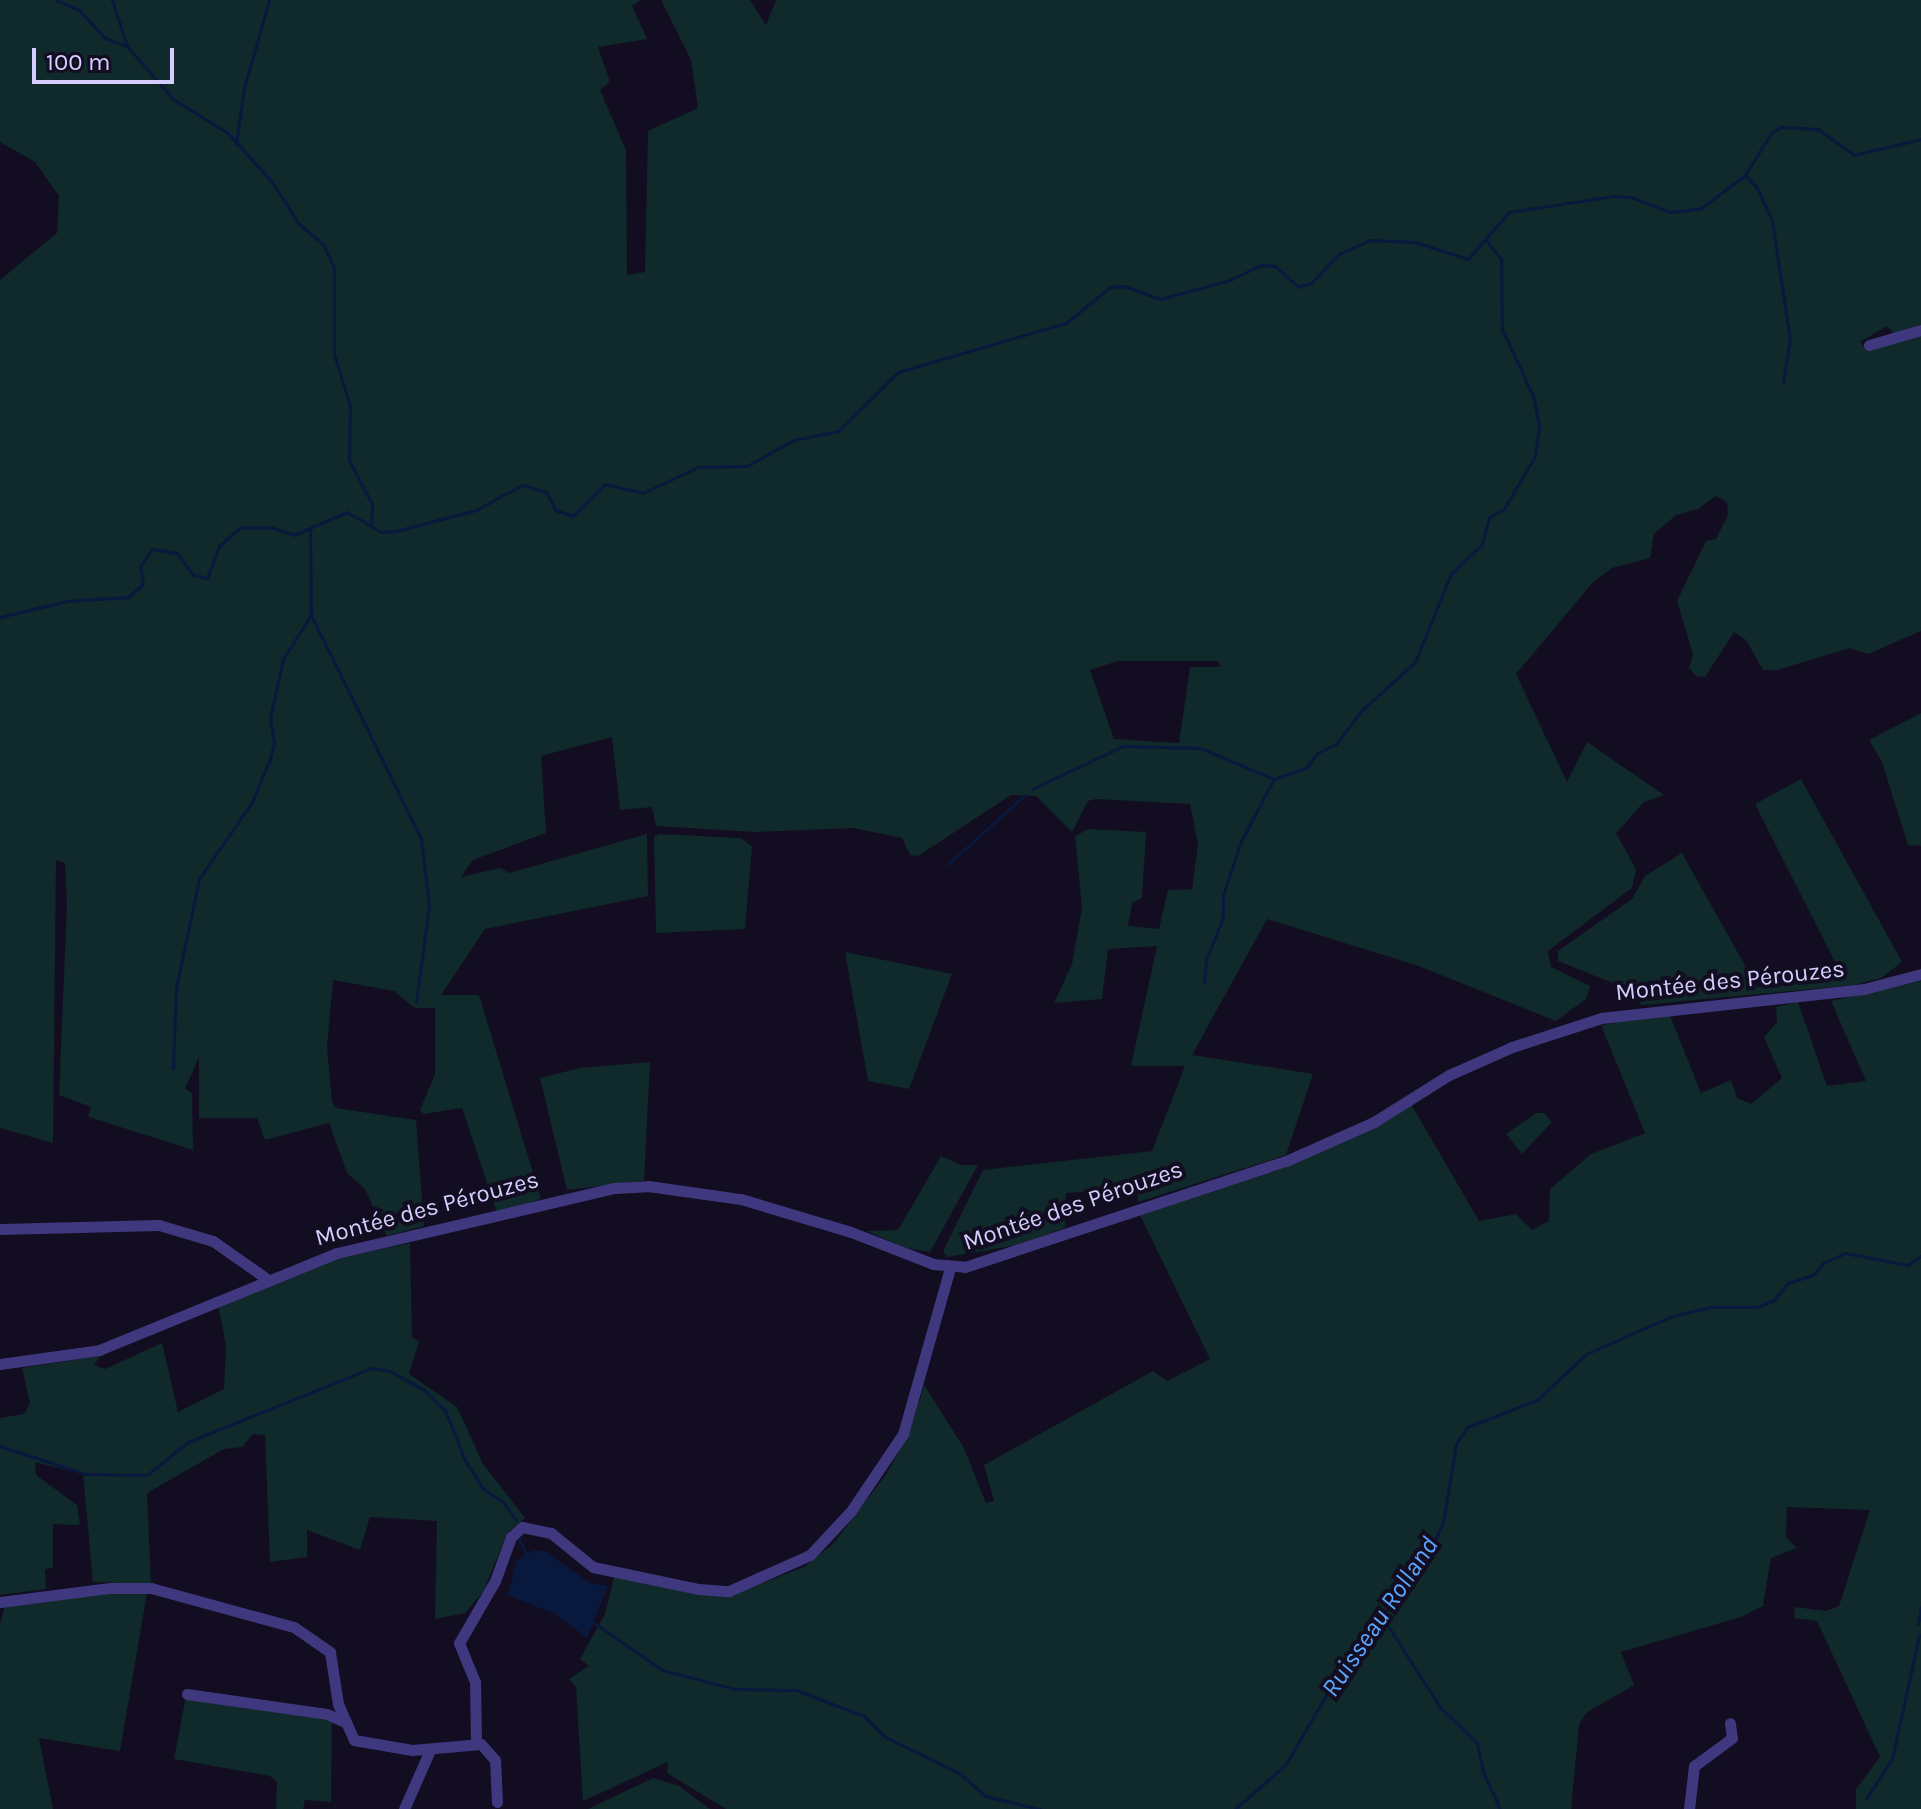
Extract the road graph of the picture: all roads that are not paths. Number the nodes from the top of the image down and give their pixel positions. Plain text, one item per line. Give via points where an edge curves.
1 (1921, 330) edge
2 (1869, 345) dead end
3 (1921, 974) edge
4 (0, 1229) edge
5 (950, 1268) junction
6 (267, 1279) junction
7 (0, 1364) edge
8 (0, 1602) edge
9 (187, 1694) dead end
10 (338, 1704) junction
11 (327, 1714) junction
12 (343, 1721) junction
13 (1730, 1723) dead end
14 (476, 1743) junction
15 (430, 1750) junction
16 (497, 1802) dead end
17 (404, 1809) edge
18 (1689, 1809) edge

1 - 2 street
3 - 5 street, Montée des Pérouzes via 1864,989 1601,1018 1512,1047 1449,1075 1374,1122 1286,1161 1196,1187 1010,1256
4 - 6 street via 67,1231 115,1223 167,1227 213,1241
5 - 6 street, Montée des Pérouzes via 741,1199 648,1186 549,1200 337,1253
5 - 14 street via 903,1434 851,1511 810,1555 729,1591 593,1567 537,1526 522,1527 511,1537 495,1581 459,1643 475,1682
6 - 7 street, Montée des Pérouzes via 99,1350
8 - 10 street via 110,1588 151,1588 215,1602 294,1627 322,1643 335,1666
9 - 11 street
10 - 11 street
10 - 12 street
11 - 12 street
12 - 15 street via 354,1740 365,1745
13 - 18 street via 1732,1738 1694,1766
14 - 15 street
14 - 16 street via 494,1756
15 - 17 street

